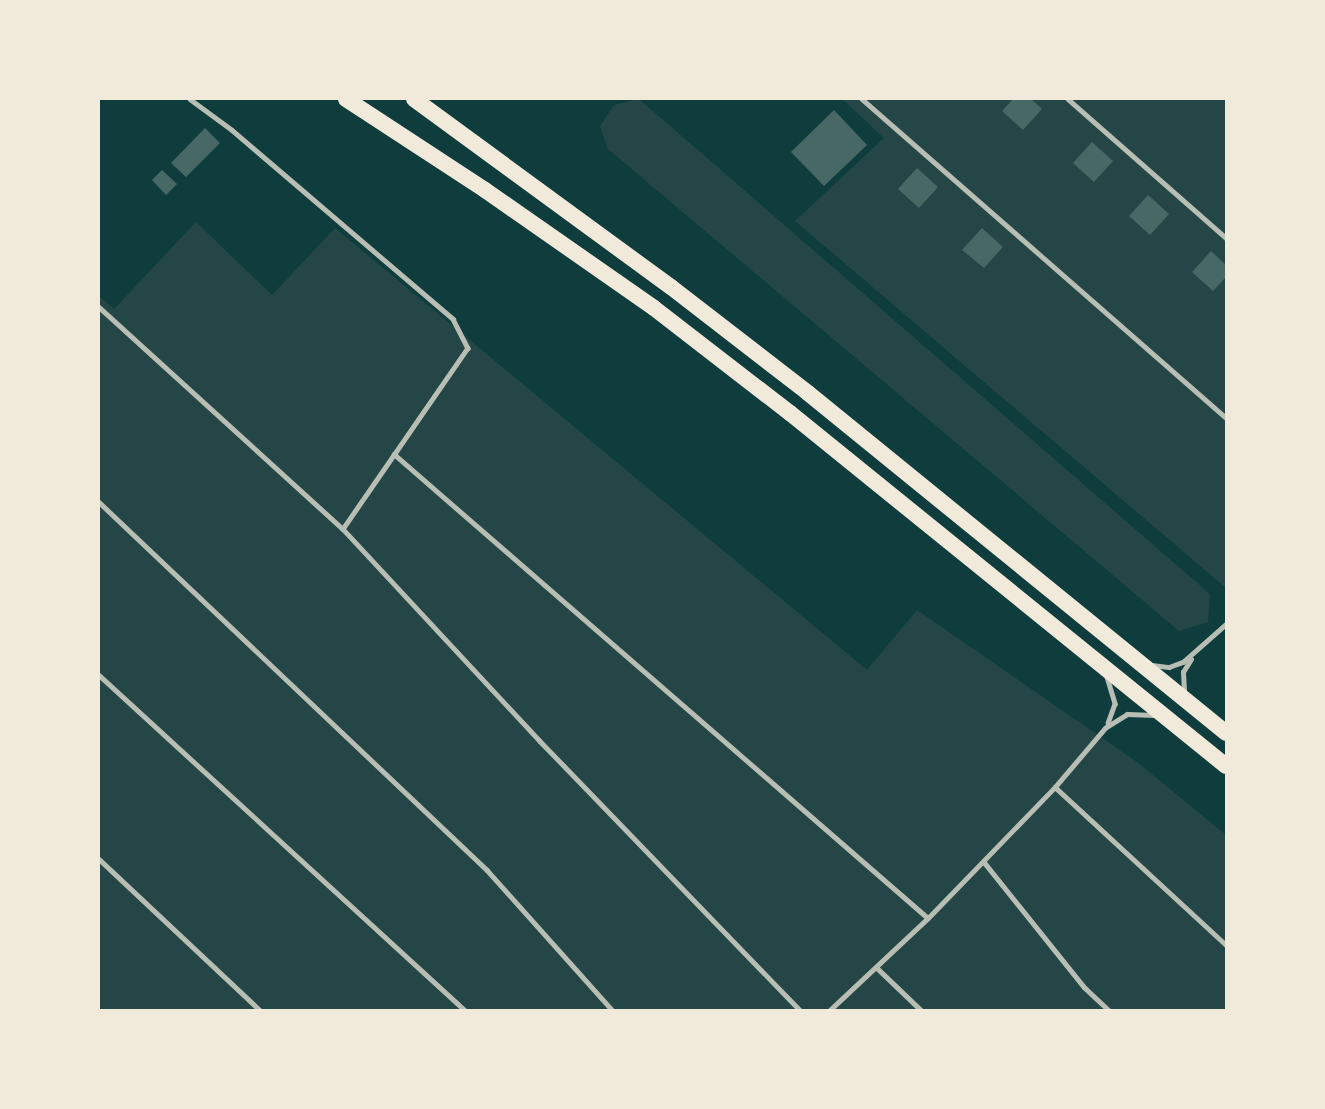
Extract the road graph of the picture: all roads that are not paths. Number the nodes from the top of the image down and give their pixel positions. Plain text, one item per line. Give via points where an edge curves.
1 (190, 99) edge
2 (346, 99) edge
3 (414, 99) edge
4 (862, 99) edge
5 (1068, 99) edge
6 (1226, 238) edge
7 (99, 307) edge
8 (1226, 418) edge
9 (394, 454) junction
10 (99, 502) edge
11 (343, 529) junction
12 (1226, 624) edge
13 (1132, 657) junction
14 (1192, 657) junction
15 (1097, 661) junction
16 (99, 675) edge
17 (1192, 705) junction
18 (1169, 720) junction
19 (1106, 728) junction
20 (1226, 733) edge
21 (1226, 766) edge
22 (1055, 787) junction
23 (99, 859) edge
24 (984, 862) junction
25 (928, 918) junction
26 (1226, 945) edge
27 (876, 967) junction
28 (260, 1010) edge
29 (464, 1010) edge
30 (612, 1010) edge
31 (800, 1010) edge
32 (830, 1010) edge
33 (921, 1010) edge
34 (1109, 1010) edge

1 - 9 lane via 232,130 453,319 468,348
2 - 15 highway via 654,308
3 - 13 highway via 754,351
4 - 8 lane
5 - 6 lane
7 - 11 lane
9 - 11 lane
9 - 25 lane
10 - 30 lane via 487,870
11 - 31 lane
12 - 14 lane
13 - 14 lane via 1152,666 1169,667
13 - 17 highway
14 - 17 lane via 1182,680
15 - 18 highway
15 - 19 lane via 1114,696
16 - 29 lane
17 - 20 highway
18 - 19 lane via 1143,713 1127,714
18 - 21 highway
19 - 22 lane
22 - 24 lane
22 - 26 lane
23 - 28 lane
24 - 25 lane
24 - 34 lane via 1084,987
25 - 27 lane
27 - 32 lane
27 - 33 lane

